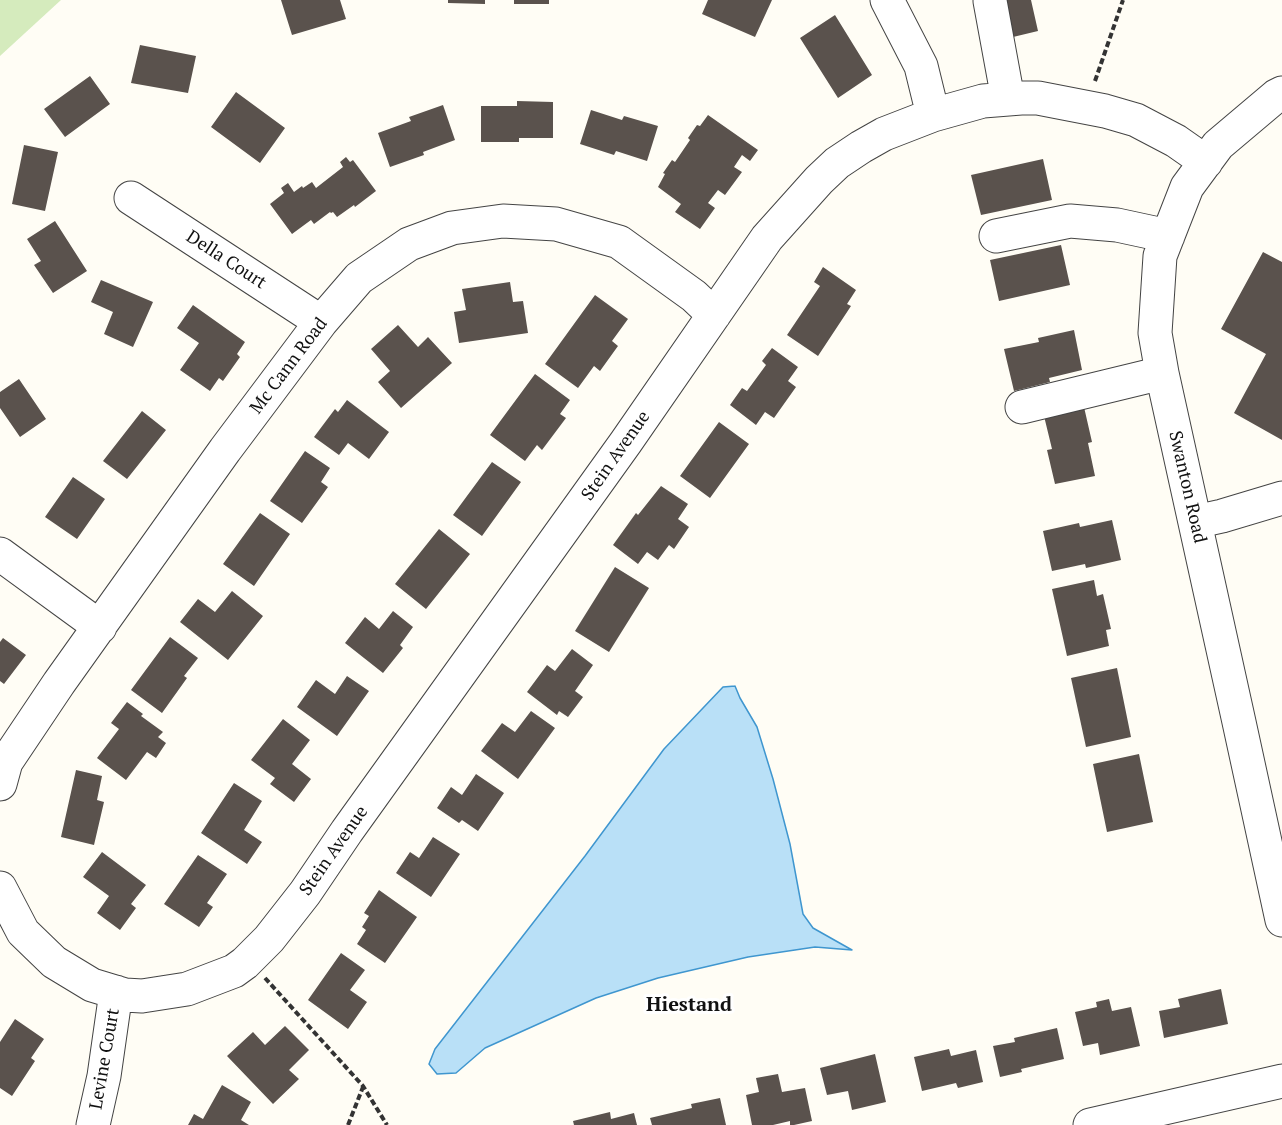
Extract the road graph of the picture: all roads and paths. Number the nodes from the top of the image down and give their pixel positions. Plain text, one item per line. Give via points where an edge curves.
1 (887, 0) edge
2 (1124, 0) edge
3 (990, 1) edge
4 (1282, 93) edge
5 (1008, 99) junction
6 (1088, 108) junction
7 (933, 115) junction
8 (1206, 162) junction
9 (131, 198) dead end
10 (996, 236) dead end
11 (1168, 236) junction
12 (714, 315) junction
13 (321, 322) junction
14 (1161, 373) junction
15 (1022, 407) dead end
16 (1282, 498) edge
17 (1195, 522) junction
18 (0, 554) edge
19 (100, 627) junction
20 (0, 784) edge
21 (0, 888) edge
22 (1282, 920) edge
23 (263, 976) dead end
24 (116, 992) junction
25 (1282, 1081) edge
26 (363, 1086) junction
27 (386, 1124) edge
28 (93, 1125) edge
29 (348, 1125) edge
30 (1090, 1125) edge

1 - 7 street via 921,66
2 - 6 path
3 - 5 street
4 - 8 street, Swanton Road via 1218,145
5 - 6 street, Stein Avenue via 1038,98
5 - 7 street, Stein Avenue via 983,101
6 - 8 street, Stein Avenue via 1136,120
7 - 12 street, Stein Avenue via 884,134 837,163 767,238
8 - 11 street, Swanton Road via 1187,187
9 - 13 street, Della Court
10 - 11 street via 1070,221 1117,225
11 - 14 street, Swanton Road via 1160,256 1155,333
12 - 13 street, Mc Cann Road via 619,242 556,224 504,221 452,228 409,244 359,278
12 - 24 street, Stein Avenue via 268,939 234,971 187,989 142,996
13 - 19 street, Mc Cann Road
14 - 15 street
14 - 17 street, Swanton Road
16 - 17 street
17 - 22 street, Swanton Road
18 - 19 street
19 - 20 street, Mc Cann Road via 6,762
21 - 24 street via 23,932 54,962 92,985
23 - 26 path
24 - 28 street, Levine Court
25 - 30 street
26 - 27 path
26 - 29 path

